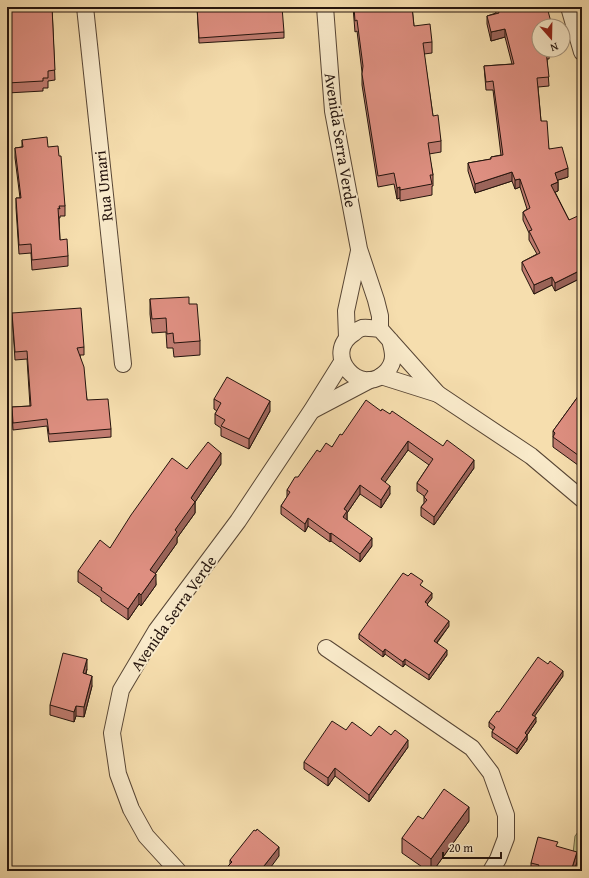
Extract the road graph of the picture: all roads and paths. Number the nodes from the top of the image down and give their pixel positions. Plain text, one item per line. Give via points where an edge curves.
1 (85, 7) edge
2 (325, 7) edge
3 (569, 7) edge
4 (582, 52) edge
5 (359, 249) junction
6 (385, 334) junction
7 (348, 337) junction
8 (342, 362) junction
9 (123, 364) dead end
10 (375, 378) junction
11 (438, 394) junction
12 (312, 410) junction
13 (582, 500) edge
14 (326, 648) dead end
15 (178, 871) edge
16 (491, 871) edge

1 - 9 street, Rua Umari
2 - 5 street, Avenida Serra Verde via 333,111
3 - 4 street
5 - 6 street, Avenida Serra Verde
5 - 7 street, Avenida Serra Verde via 346,311
6 - 7 street via 361,328
6 - 10 street via 394,353 391,366
6 - 11 street
7 - 8 street via 342,348
8 - 10 street via 348,372 358,378
8 - 12 street, Avenida Serra Verde
10 - 11 street
10 - 12 street, Avenida Serra Verde
11 - 13 street via 531,456
12 - 15 street, Avenida Serra Verde via 238,521 156,631 121,690 112,733 118,774 131,809 146,836
14 - 16 street via 472,748 491,773 506,815 506,838

